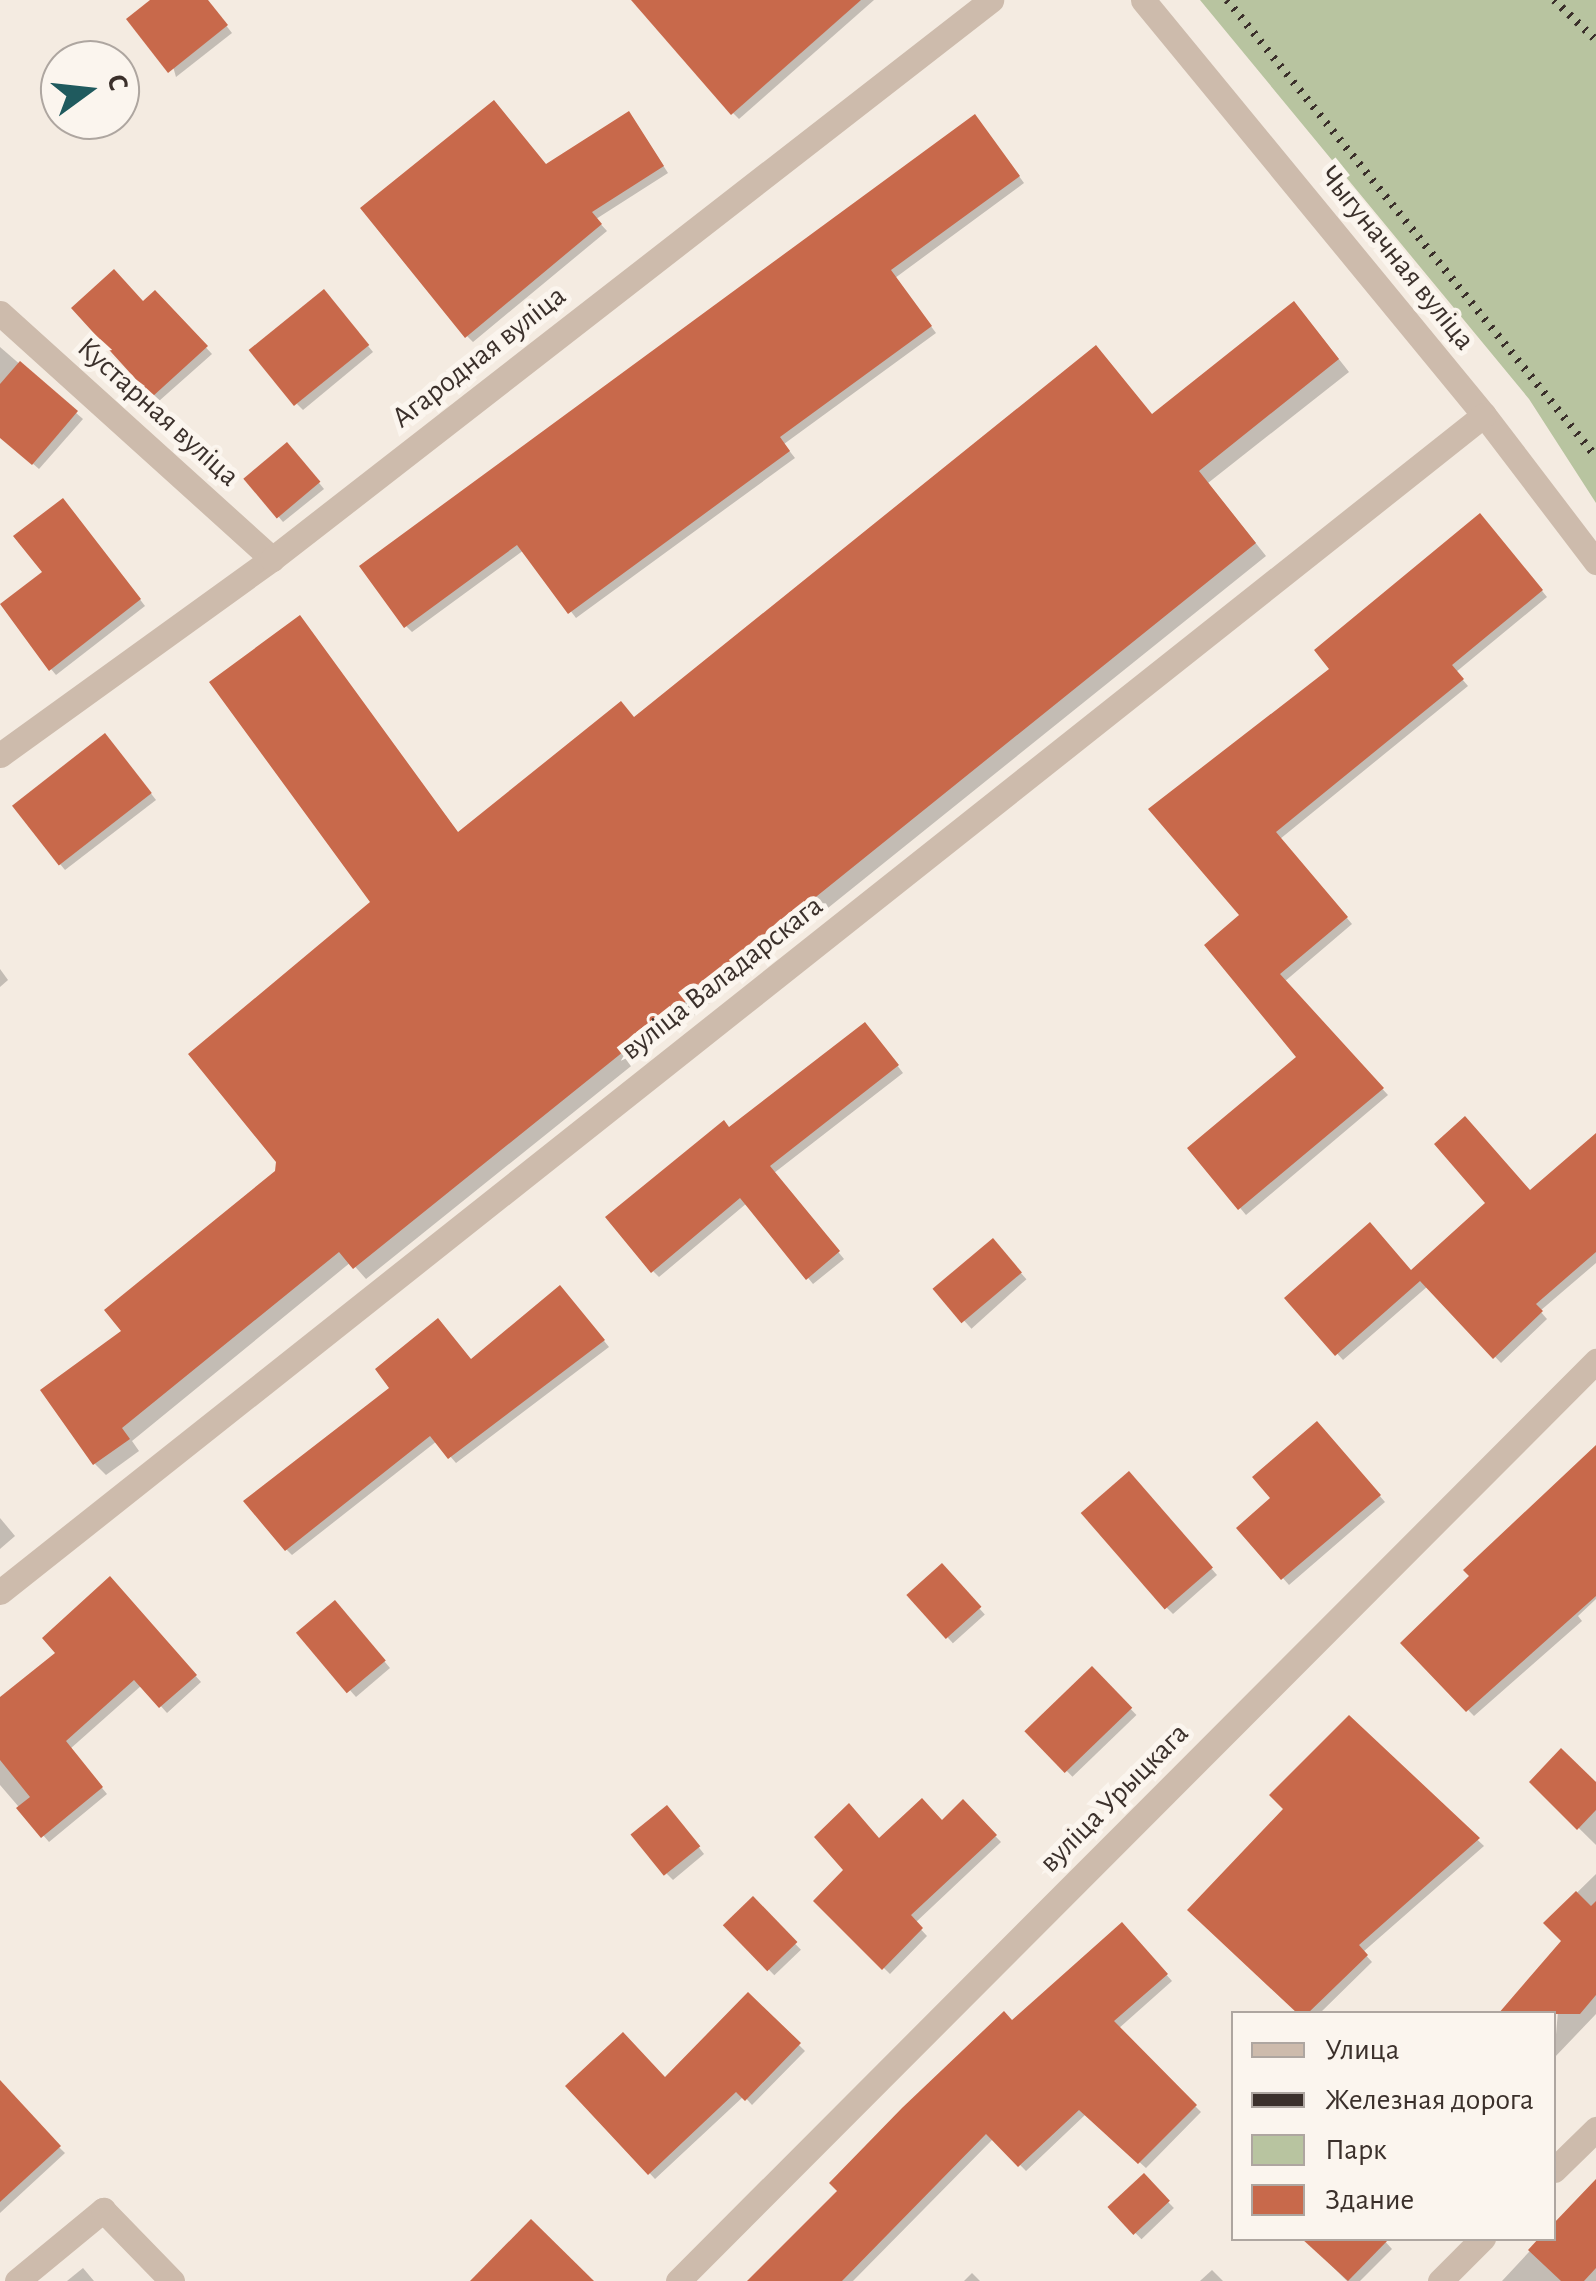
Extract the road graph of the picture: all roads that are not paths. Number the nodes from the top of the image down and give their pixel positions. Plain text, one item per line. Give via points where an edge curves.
1 (991, 0) edge
2 (1143, 0) edge
3 (0, 314) edge
4 (1484, 415) junction
5 (272, 559) junction
6 (1596, 562) edge
7 (0, 755) edge
8 (1596, 1360) edge
9 (0, 1592) edge
10 (1596, 2129) edge
11 (1556, 2168) edge
12 (1481, 2241) edge
13 (17, 2281) edge
14 (172, 2281) edge
15 (678, 2281) edge
16 (1440, 2281) edge

1 - 5 street, Агародная вуліца
2 - 4 street, Чыгуначная вуліца
3 - 5 street, Кустарная вуліца
4 - 6 street, Чыгуначная вуліца
4 - 9 street, вуліца Валадарскага
5 - 7 street, Агародная вуліца
8 - 15 street, вуліца Урыцкага
10 - 11 street
12 - 16 street
13 - 14 street via 104,2210

